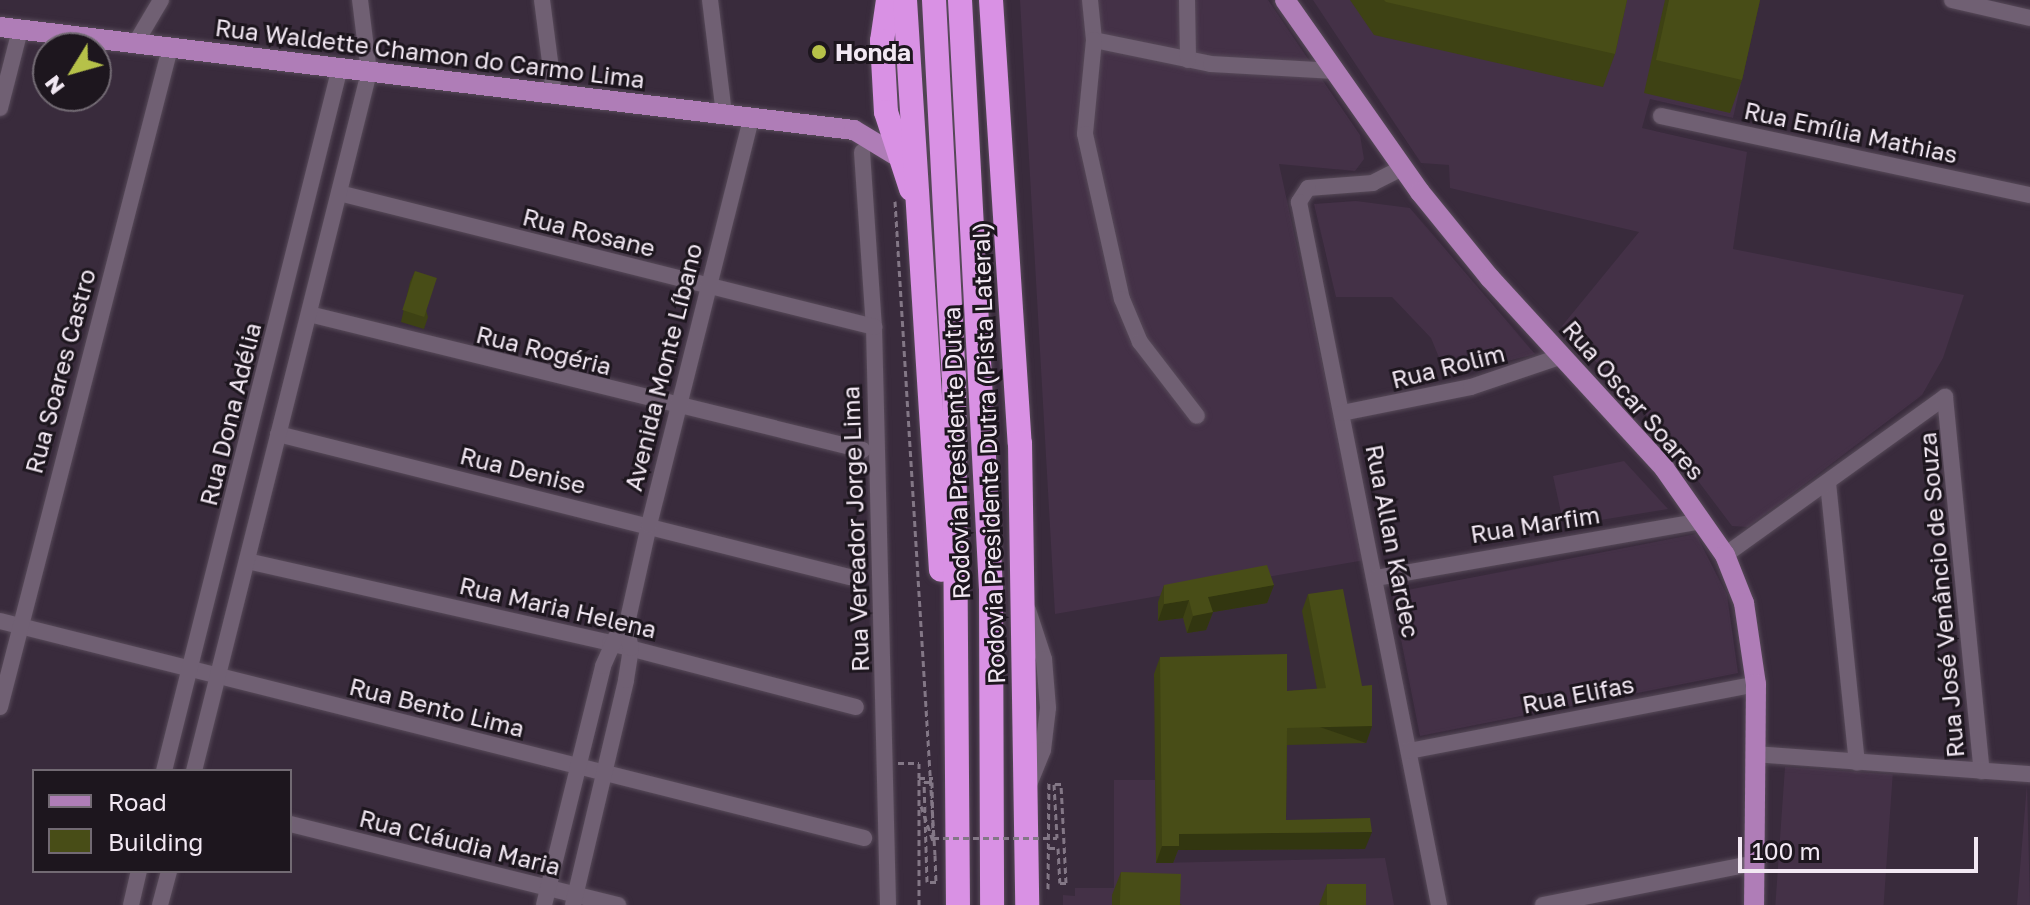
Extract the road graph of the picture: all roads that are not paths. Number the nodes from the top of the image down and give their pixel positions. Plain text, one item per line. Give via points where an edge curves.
1 (161, 0) edge
2 (360, 0) edge
3 (542, 0) edge
4 (710, 0) edge
5 (878, 0) edge
6 (888, 0) edge
7 (905, 0) edge
8 (934, 0) edge
9 (960, 0) edge
10 (991, 0) edge
11 (1090, 0) edge
12 (1187, 0) edge
13 (1285, 0) edge
14 (1952, 0) edge
15 (2030, 18) edge
16 (10, 29) edge
17 (1094, 40) junction
18 (882, 41) junction
19 (135, 44) junction
20 (170, 48) junction
21 (1188, 60) junction
22 (340, 67) junction
23 (1335, 71) junction
24 (369, 72) junction
25 (554, 93) junction
26 (0, 108) edge
27 (886, 112) junction
28 (724, 114) junction
29 (1661, 116) dead end
30 (751, 118) junction
31 (854, 130) junction
32 (862, 152) dead end
33 (897, 156) junction
34 (1402, 168) junction
35 (339, 193) junction
36 (2030, 195) edge
37 (919, 214) junction
38 (707, 288) junction
39 (309, 314) junction
40 (874, 327) junction
41 (1562, 356) junction
42 (679, 407) junction
43 (1342, 413) junction
44 (1197, 416) dead end
45 (278, 434) junction
46 (863, 450) dead end
47 (1828, 483) junction
48 (1702, 521) junction
49 (649, 525) junction
50 (1725, 555) junction
51 (247, 561) junction
52 (849, 577) dead end
53 (1376, 578) junction
54 (0, 621) edge
55 (20, 627) junction
56 (626, 628) junction
57 (610, 643) junction
58 (631, 648) junction
59 (188, 672) junction
60 (217, 679) junction
61 (1756, 684) junction
62 (0, 707) edge
63 (856, 707) dead end
64 (957, 740) junction
65 (1409, 751) junction
66 (1755, 754) junction
67 (1857, 762) junction
68 (579, 766) junction
69 (164, 769) edge
70 (194, 769) edge
71 (1982, 771) junction
72 (601, 772) junction
73 (2030, 774) edge
74 (292, 825) edge
75 (864, 838) dead end
76 (1755, 863) junction
77 (139, 873) edge
78 (168, 873) edge
79 (546, 897) edge
80 (575, 900) edge
81 (131, 905) edge
82 (160, 905) edge
83 (618, 905) edge
84 (888, 905) edge
85 (958, 905) edge
86 (992, 905) edge
87 (1027, 905) edge
88 (1439, 905) edge
89 (1543, 905) edge
90 (1754, 905) edge

1 - 19 street
2 - 24 street
3 - 25 street
4 - 28 street
5 - 18 street
6 - 18 highway
7 - 37 highway, Rodovia Presidente Dutra (Pista Lateral)
8 - 64 highway, Rodovia Presidente Dutra via 954,376
9 - 86 highway, Rodovia Presidente Dutra via 991,589
10 - 87 highway, Rodovia Presidente Dutra (Pista Lateral) via 1020,443
11 - 17 street
12 - 21 street
13 - 23 main road, Rua Oscar Soares
14 - 15 street
16 - 19 main road, Rua Waldette Chamon do Carmo Lima
16 - 26 street
17 - 21 street
17 - 44 street via 1085,134 1122,299 1140,342
18 - 27 highway
19 - 20 main road, Rua Waldette Chamon do Carmo Lima
20 - 22 main road, Rua Waldette Chamon do Carmo Lima
20 - 55 street, Rua Soares Castro
21 - 23 street via 1270,71
22 - 24 main road, Rua Waldette Chamon do Carmo Lima
22 - 59 street, Rua Dona Adélia
23 - 34 main road, Rua Oscar Soares
24 - 25 main road, Rua Waldette Chamon do Carmo Lima
24 - 35 street
25 - 28 main road, Rua Waldette Chamon do Carmo Lima
27 - 31 main road via 873,126
27 - 33 highway
28 - 30 main road, Rua Waldette Chamon do Carmo Lima
29 - 36 street, Rua Emília Mathias
30 - 31 main road, Rua Waldette Chamon do Carmo Lima
30 - 38 street, Avenida Monte Líbano
31 - 33 main road, Rua Waldette Chamon do Carmo Lima
32 - 40 street, Rua Vereador Jorge Lima
33 - 37 highway
34 - 41 main road, Rua Oscar Soares
34 - 43 street, Rua Allan Kardec via 1373,183 1305,189 1299,202
35 - 38 street, Rua Rosane
35 - 39 street
37 - 64 highway, Rodovia Presidente Dutra (Pista Lateral)
38 - 40 street, Rua Rosane
38 - 42 street, Avenida Monte Líbano
39 - 42 street, Rua Rogéria
39 - 45 street
40 - 84 street, Rua Vereador Jorge Lima
41 - 43 street, Rua Rolim via 1471,387
41 - 48 main road, Rua Oscar Soares via 1664,468
42 - 46 street, Rua Rogéria
42 - 49 street, Avenida Monte Líbano
43 - 53 street, Rua Allan Kardec
45 - 49 street, Rua Denise
45 - 51 street
47 - 50 street, Rua José Venâncio de Souza
47 - 67 street
47 - 71 street, Rua José Venâncio de Souza via 1945,397
48 - 50 main road, Rua Oscar Soares
48 - 53 street, Rua Marfim
49 - 52 street, Rua Denise
49 - 56 street, Avenida Monte Líbano
50 - 61 main road, Rua Oscar Soares via 1744,603
51 - 57 street, Rua Maria Helena
51 - 60 street
53 - 65 street, Rua Allan Kardec
54 - 55 street, Rua Bento Lima
55 - 59 street, Rua Bento Lima
55 - 62 street, Rua Soares Castro
56 - 57 street
56 - 58 street, Avenida Monte Líbano
57 - 58 street, Rua Maria Helena
57 - 68 street
58 - 63 street, Rua Maria Helena
58 - 72 street, Avenida Monte Líbano
59 - 60 street, Rua Bento Lima
59 - 69 street, Rua Dona Adélia
60 - 68 street, Rua Bento Lima
60 - 70 street
61 - 65 street, Rua Elifas
61 - 66 main road, Rua Oscar Soares
64 - 85 highway, Rodovia Presidente Dutra
65 - 88 street, Rua Allan Kardec
66 - 67 street
66 - 76 main road, Rua Oscar Soares
67 - 71 street
68 - 72 street, Rua Bento Lima
68 - 79 street
71 - 73 street
72 - 75 street, Rua Bento Lima
72 - 80 street, Avenida Monte Líbano
74 - 79 street, Rua Cláudia Maria
76 - 89 street
76 - 90 main road, Rua Oscar Soares
77 - 81 street
78 - 82 street
79 - 80 street, Rua Cláudia Maria
80 - 83 street, Rua Cláudia Maria

